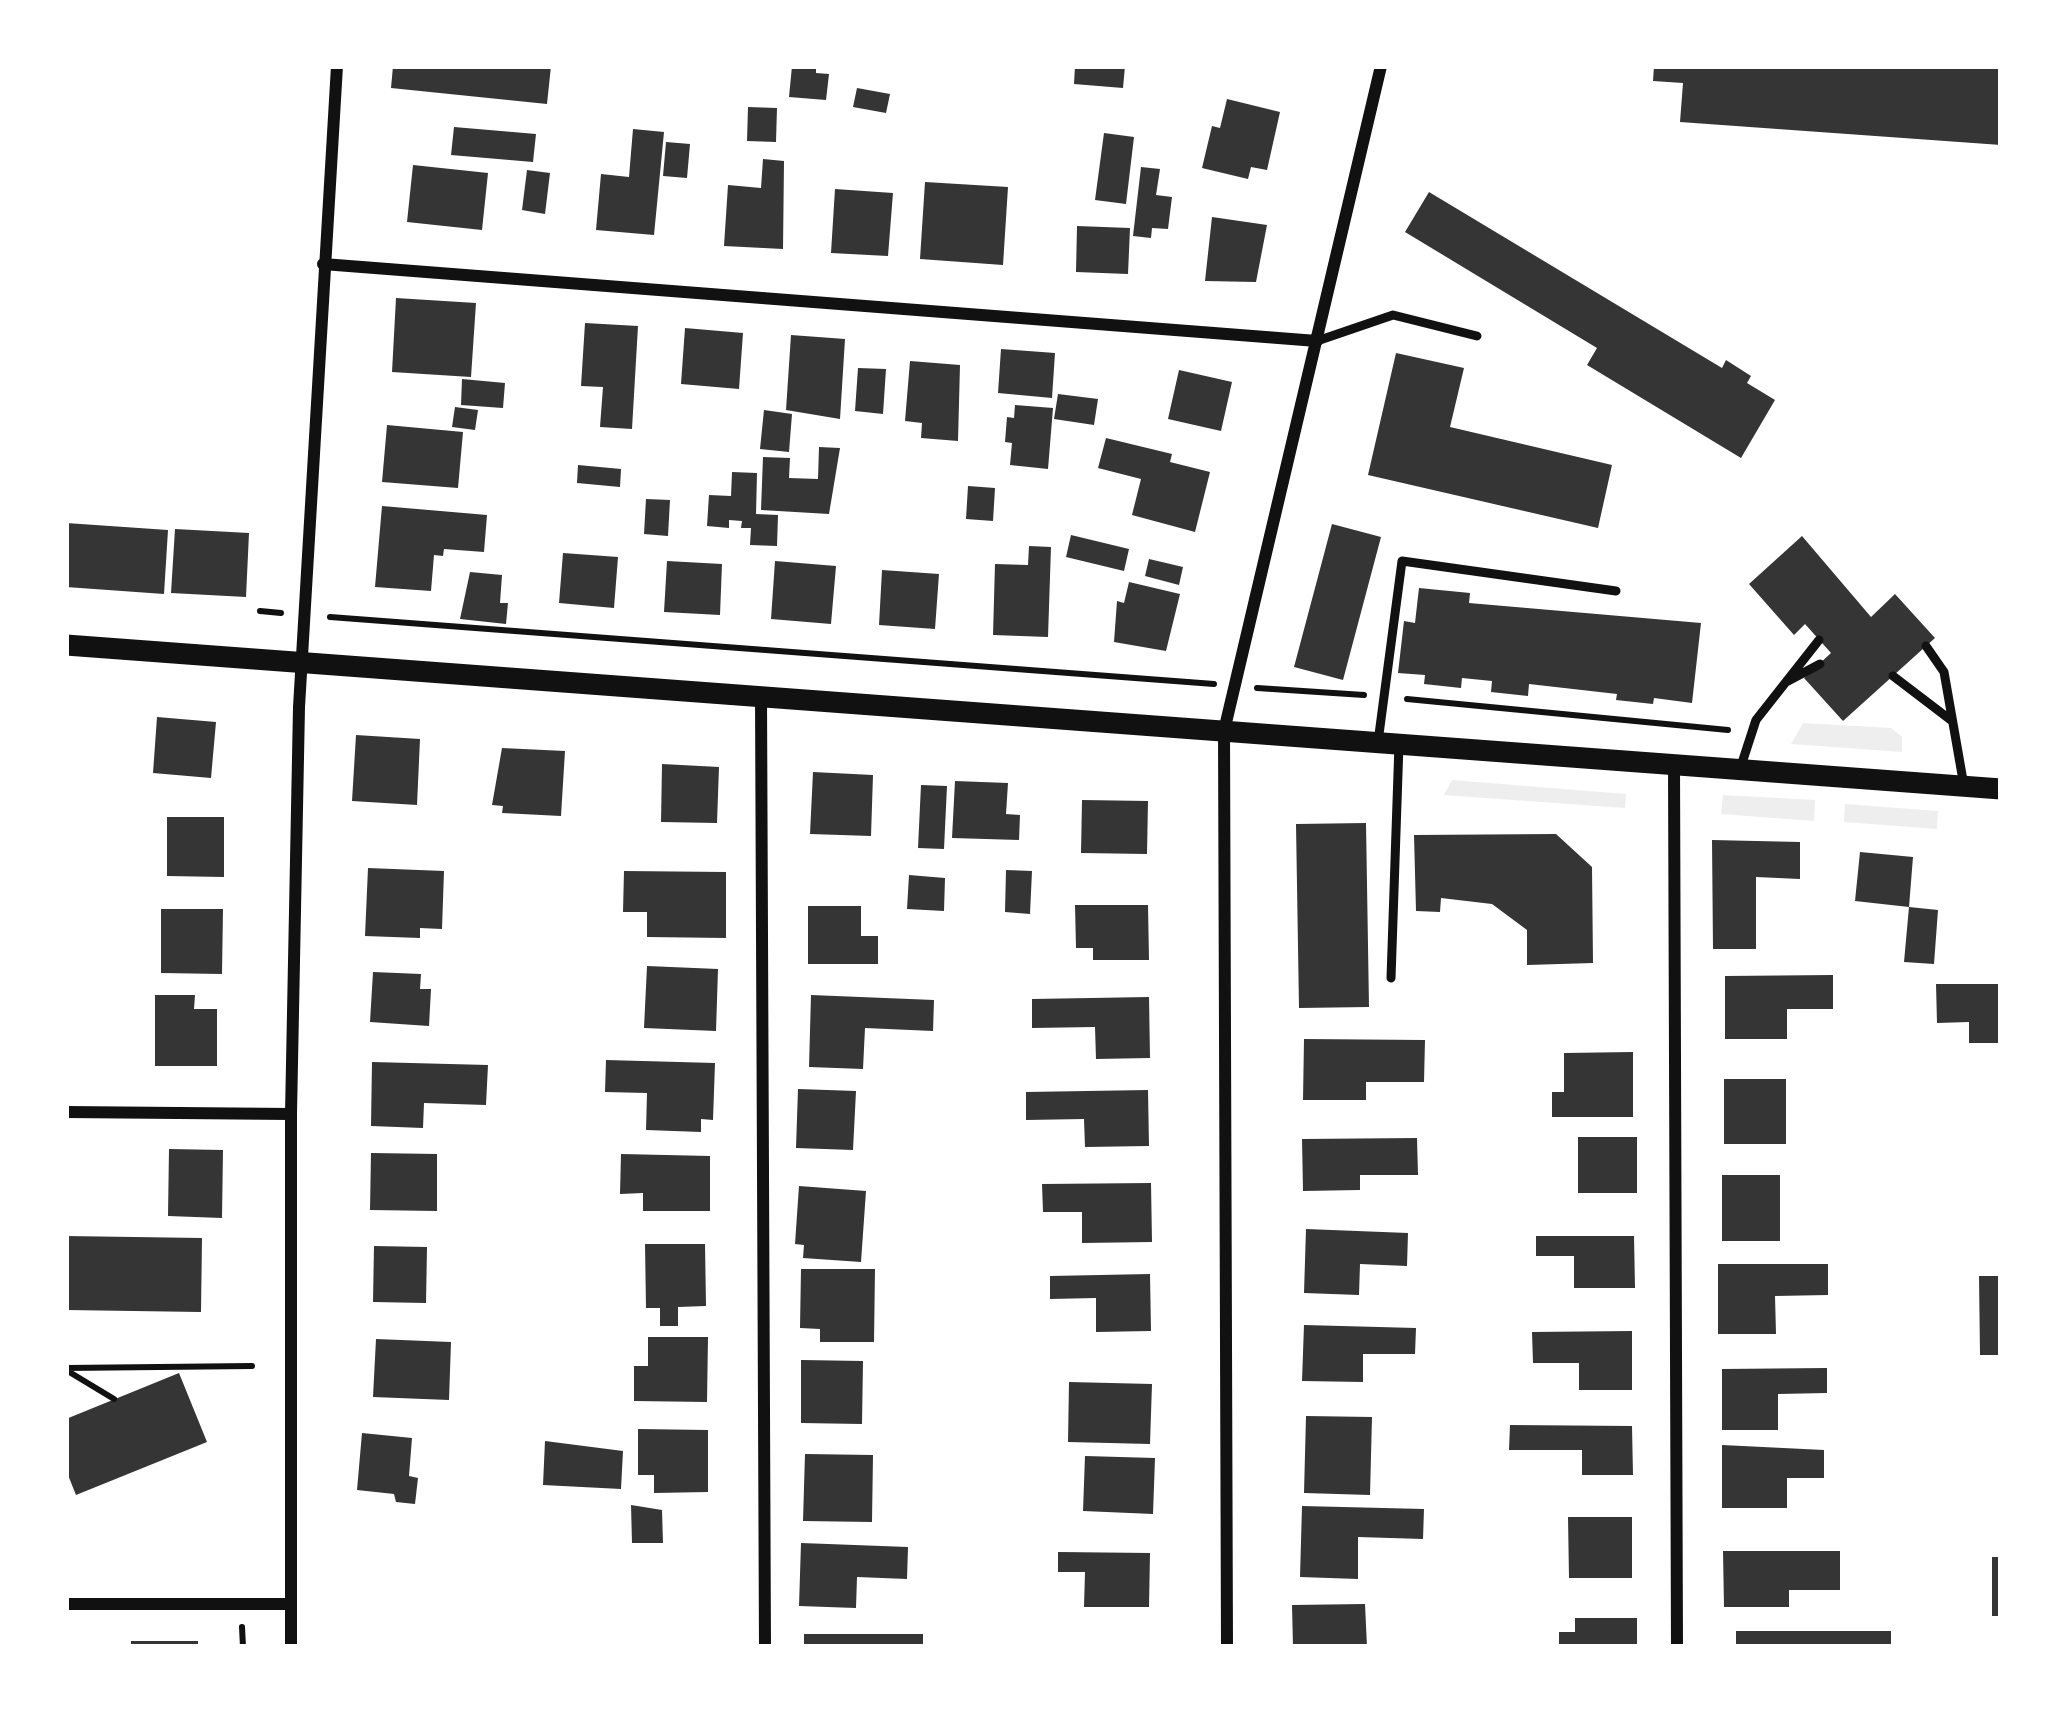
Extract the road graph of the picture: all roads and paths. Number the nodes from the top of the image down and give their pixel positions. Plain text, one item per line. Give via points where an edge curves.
1 (337, 66) edge
2 (1381, 66) edge
3 (323, 264) junction
4 (1477, 336) dead end
5 (1317, 341) junction
6 (1616, 591) dead end
7 (340, 617) dead end
8 (1819, 640) dead end
9 (66, 645) edge
10 (1926, 646) dead end
11 (301, 662) junction
12 (1820, 664) dead end
13 (1893, 676) dead end
14 (1234, 686) junction
15 (1778, 688) junction
16 (761, 697) junction
17 (1384, 697) junction
18 (1952, 721) junction
19 (1224, 731) junction
20 (1752, 734) junction
21 (1389, 743) junction
22 (1674, 764) junction
23 (1741, 769) junction
24 (1964, 786) junction
25 (2001, 788) edge
26 (1390, 978) dead end
27 (66, 1112) edge
28 (291, 1114) junction
29 (252, 1366) dead end
30 (66, 1369) edge
31 (114, 1400) dead end
32 (66, 1604) edge
33 (290, 1604) junction
34 (291, 1647) edge
35 (765, 1647) edge
36 (1227, 1647) edge
37 (1677, 1647) edge

1 - 3 street
2 - 5 street
3 - 5 street
3 - 11 street
4 - 5 lane via 1394,315
5 - 14 street
6 - 17 lane via 1402,561
7 - 14 path
8 - 15 lane
9 - 11 street
10 - 18 lane via 1944,672
11 - 16 street
11 - 28 street
12 - 15 lane
13 - 18 lane
14 - 17 path
14 - 19 street
15 - 20 lane
16 - 19 street
16 - 35 street
17 - 20 path
17 - 21 lane
18 - 24 lane
19 - 21 street
19 - 36 street
20 - 23 lane
21 - 22 street
21 - 26 lane
22 - 23 street
22 - 37 street
23 - 24 street
24 - 25 street
27 - 28 street
28 - 33 street
29 - 30 path
30 - 31 path
32 - 33 street
33 - 34 street

